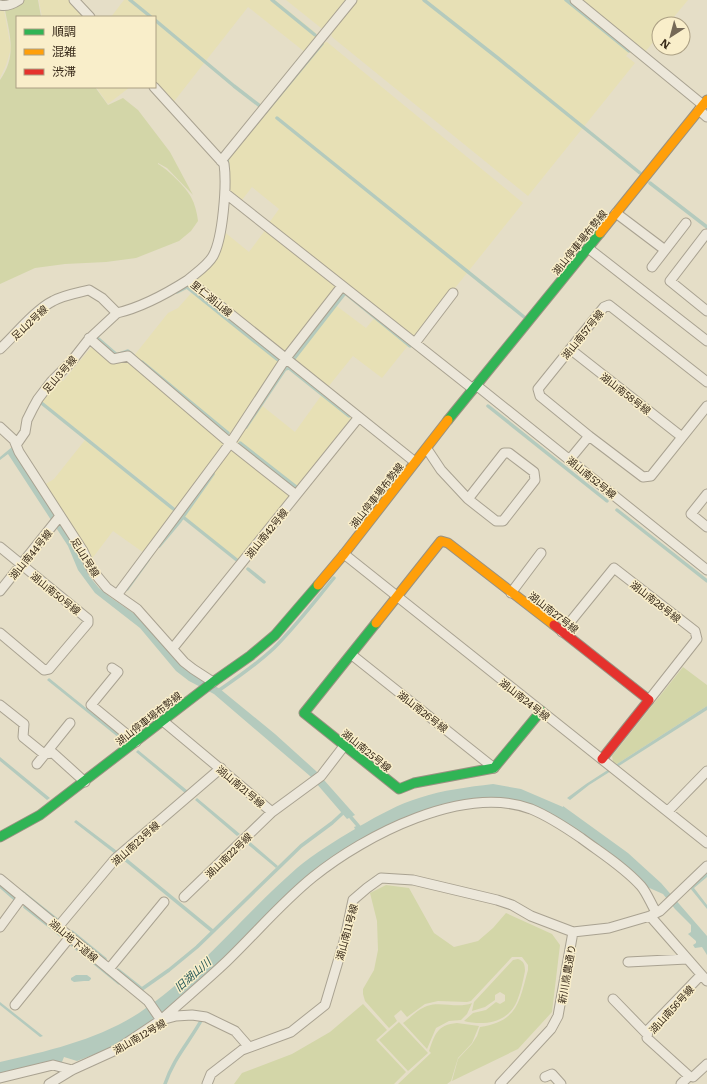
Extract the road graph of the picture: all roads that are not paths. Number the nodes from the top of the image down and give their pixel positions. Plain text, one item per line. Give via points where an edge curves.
1 (19, 0) edge
2 (74, 0) edge
3 (352, 0) edge
4 (575, 0) edge
5 (0, 5) edge
6 (89, 16) edge
7 (155, 88) edge
8 (703, 105) edge
9 (707, 117) edge
10 (221, 161) junction
11 (225, 193) junction
12 (616, 213) junction
13 (686, 223) dead end
14 (707, 235) edge
15 (588, 248) junction
16 (665, 250) junction
17 (652, 267) dead end
18 (188, 280) junction
19 (342, 286) junction
20 (453, 293) dead end
21 (707, 310) edge
22 (117, 313) junction
23 (90, 338) junction
24 (707, 341) edge
25 (415, 343) junction
26 (0, 349) edge
27 (570, 349) junction
28 (286, 358) junction
29 (707, 382) edge
30 (474, 387) junction
31 (707, 406) edge
32 (359, 417) junction
33 (0, 427) edge
34 (589, 436) junction
35 (682, 437) junction
36 (230, 443) junction
37 (16, 445) junction
38 (426, 449) junction
39 (570, 460) junction
40 (415, 462) junction
41 (707, 494) edge
42 (296, 495) junction
43 (468, 499) junction
44 (57, 520) junction
45 (707, 527) edge
46 (0, 547) edge
47 (541, 553) dead end
48 (344, 554) junction
49 (21, 565) junction
50 (707, 570) edge
51 (0, 591) edge
52 (511, 593) junction
53 (116, 595) junction
54 (397, 596) junction
55 (562, 632) junction
56 (0, 634) edge
57 (173, 648) junction
58 (352, 655) junction
59 (112, 668) dead end
60 (213, 682) junction
61 (649, 700) junction
62 (0, 705) edge
63 (540, 711) junction
64 (163, 721) junction
65 (70, 723) dead end
66 (136, 742) junction
67 (344, 746) junction
68 (44, 754) junction
69 (602, 759) junction
70 (36, 764) dead end
71 (221, 768) junction
72 (494, 768) junction
73 (707, 771) edge
74 (85, 782) junction
75 (668, 811) junction
76 (272, 812) junction
77 (0, 838) edge
78 (707, 843) edge
79 (707, 866) edge
80 (0, 879) edge
81 (22, 897) junction
82 (184, 897) dead end
83 (164, 902) dead end
84 (655, 913) junction
85 (0, 927) edge
86 (58, 927) junction
87 (573, 932) junction
88 (70, 937) junction
89 (686, 959) junction
90 (628, 962) dead end
91 (109, 968) junction
92 (704, 978) edge
93 (613, 999) dead end
94 (15, 1005) dead end
95 (160, 1018) junction
96 (647, 1034) junction
97 (249, 1047) junction
98 (707, 1064) edge
99 (72, 1070) junction
100 (689, 1076) junction
101 (545, 1077) dead end
102 (0, 1078) edge
103 (49, 1084) edge
104 (207, 1084) edge
105 (500, 1084) edge
106 (561, 1084) edge
107 (681, 1084) edge

1 - 5 street via 10,5
2 - 6 street
3 - 10 street
4 - 8 street
7 - 10 street
8 - 9 street
8 - 12 main road, 湖山停車場布勢線
10 - 11 street, 里仁湖山線 via 225,169
11 - 18 street, 里仁湖山線 via 215,253
11 - 19 street, 湖山南52号線
12 - 15 main road, 湖山停車場布勢線
12 - 16 street
13 - 16 street
14 - 21 street via 670,281
15 - 24 street
15 - 30 main road, 湖山停車場布勢線
16 - 17 street
18 - 22 street via 168,293
18 - 28 street, 里仁湖山線
19 - 25 street, 湖山南52号線
19 - 28 street
20 - 25 street
22 - 23 street, 足山3号線
22 - 26 street, 足山2号線 via 102,298 89,290 65,295 52,301 33,316
23 - 36 street via 113,359 128,356
23 - 37 street, 足山3号線 via 38,399 27,420 25,432
25 - 30 street, 湖山南52号線
27 - 29 street, 湖山南57号線 via 604,307 609,305
27 - 34 street, 湖山南57号線 via 538,389 540,396
27 - 35 street, 湖山南58号線
28 - 32 street, 里仁湖山線
28 - 36 street
30 - 38 main road, 湖山停車場布勢線
30 - 39 street, 湖山南52号線
31 - 35 street, 湖山南57号線
32 - 40 street, 里仁湖山線
32 - 42 street, 湖山南42号線
33 - 37 street, 足山1号線
34 - 35 street, 湖山南57号線 via 643,477 651,476
34 - 39 street
36 - 42 street
36 - 53 street
37 - 44 street, 足山1号線
38 - 40 main road, 湖山停車場布勢線
38 - 43 street via 441,470
39 - 50 street, 湖山南52号線
40 - 48 main road, 湖山停車場布勢線
41 - 45 street via 691,514
42 - 57 street, 湖山南42号線
43 - 43 street via 496,521 503,521 535,480 534,472 509,453 504,453
44 - 49 street, 湖山南44号線
44 - 53 street, 足山1号線 via 83,551 92,570 106,588
46 - 49 street, 湖山南50号線
47 - 52 street
48 - 54 street, 湖山南24号線
48 - 60 main road, 湖山停車場布勢線 via 275,635
49 - 51 street, 湖山南44号線
49 - 56 street, 湖山南50号線 via 88,619 88,623 49,669 44,670
52 - 54 main road, 湖山南27号線 via 448,543 441,541
52 - 55 main road, 湖山南27号線
53 - 57 street, 足山1号線 via 137,609
54 - 58 main road, 湖山南25号線
54 - 63 street, 湖山南24号線
55 - 61 main road, 湖山南27号線
55 - 61 street, 湖山南28号線 via 614,568 695,631 697,639
57 - 60 street, 足山1号線 via 184,662
58 - 67 main road, 湖山南25号線 via 304,713
58 - 72 street, 湖山南26号線
59 - 66 street via 118,672 91,705
60 - 64 main road, 湖山停車場布勢線
61 - 69 main road
62 - 68 street via 24,724 23,737
63 - 69 street, 湖山南24号線
63 - 72 main road
64 - 66 main road, 湖山停車場布勢線
64 - 71 street, 湖山南21号線
65 - 68 street
66 - 74 main road, 湖山停車場布勢線
67 - 72 main road, 湖山南25号線 via 399,789 414,783
67 - 76 street, 湖山南21号線 via 318,778
68 - 70 street
68 - 74 street via 53,752
69 - 75 street, 湖山南24号線
71 - 76 street, 湖山南21号線
71 - 86 street, 湖山南23号線 via 116,859
73 - 75 street
74 - 77 main road, 湖山停車場布勢線 via 40,815
75 - 78 street, 湖山南24号線
76 - 82 street, 湖山南22号線
79 - 84 street
80 - 81 street, 湖山地下道線
81 - 85 street
81 - 86 street, 湖山地下道線
83 - 91 street
84 - 87 street, 新川鳥農通り via 609,928
84 - 89 street
84 - 95 street via 642,887 628,874 548,817 530,809 499,802 450,808 401,824 376,836 313,878 226,962
86 - 88 street, 湖山地下道線
87 - 97 street, 湖山南11号線 via 497,900 413,880 381,878 353,900 345,938 325,1005 292,1032
87 - 105 street, 新川鳥農通り via 558,1016 551,1029
88 - 91 street, 湖山地下道線
88 - 94 street
89 - 90 street
89 - 92 street
91 - 95 street, 湖山地下道線 via 148,1001
92 - 96 street, 湖山南56号線 via 648,1030
93 - 96 street
95 - 97 street, 湖山南12号線 via 206,1016 235,1031
95 - 99 street, 湖山南12号線 via 116,1050
96 - 100 street, 湖山南56号線 via 647,1038
97 - 104 street, 湖山南11号線 via 211,1074
98 - 100 street via 693,1077
99 - 102 street via 53,1065
99 - 103 street, 湖山南12号線
100 - 107 street
101 - 106 street via 552,1074

